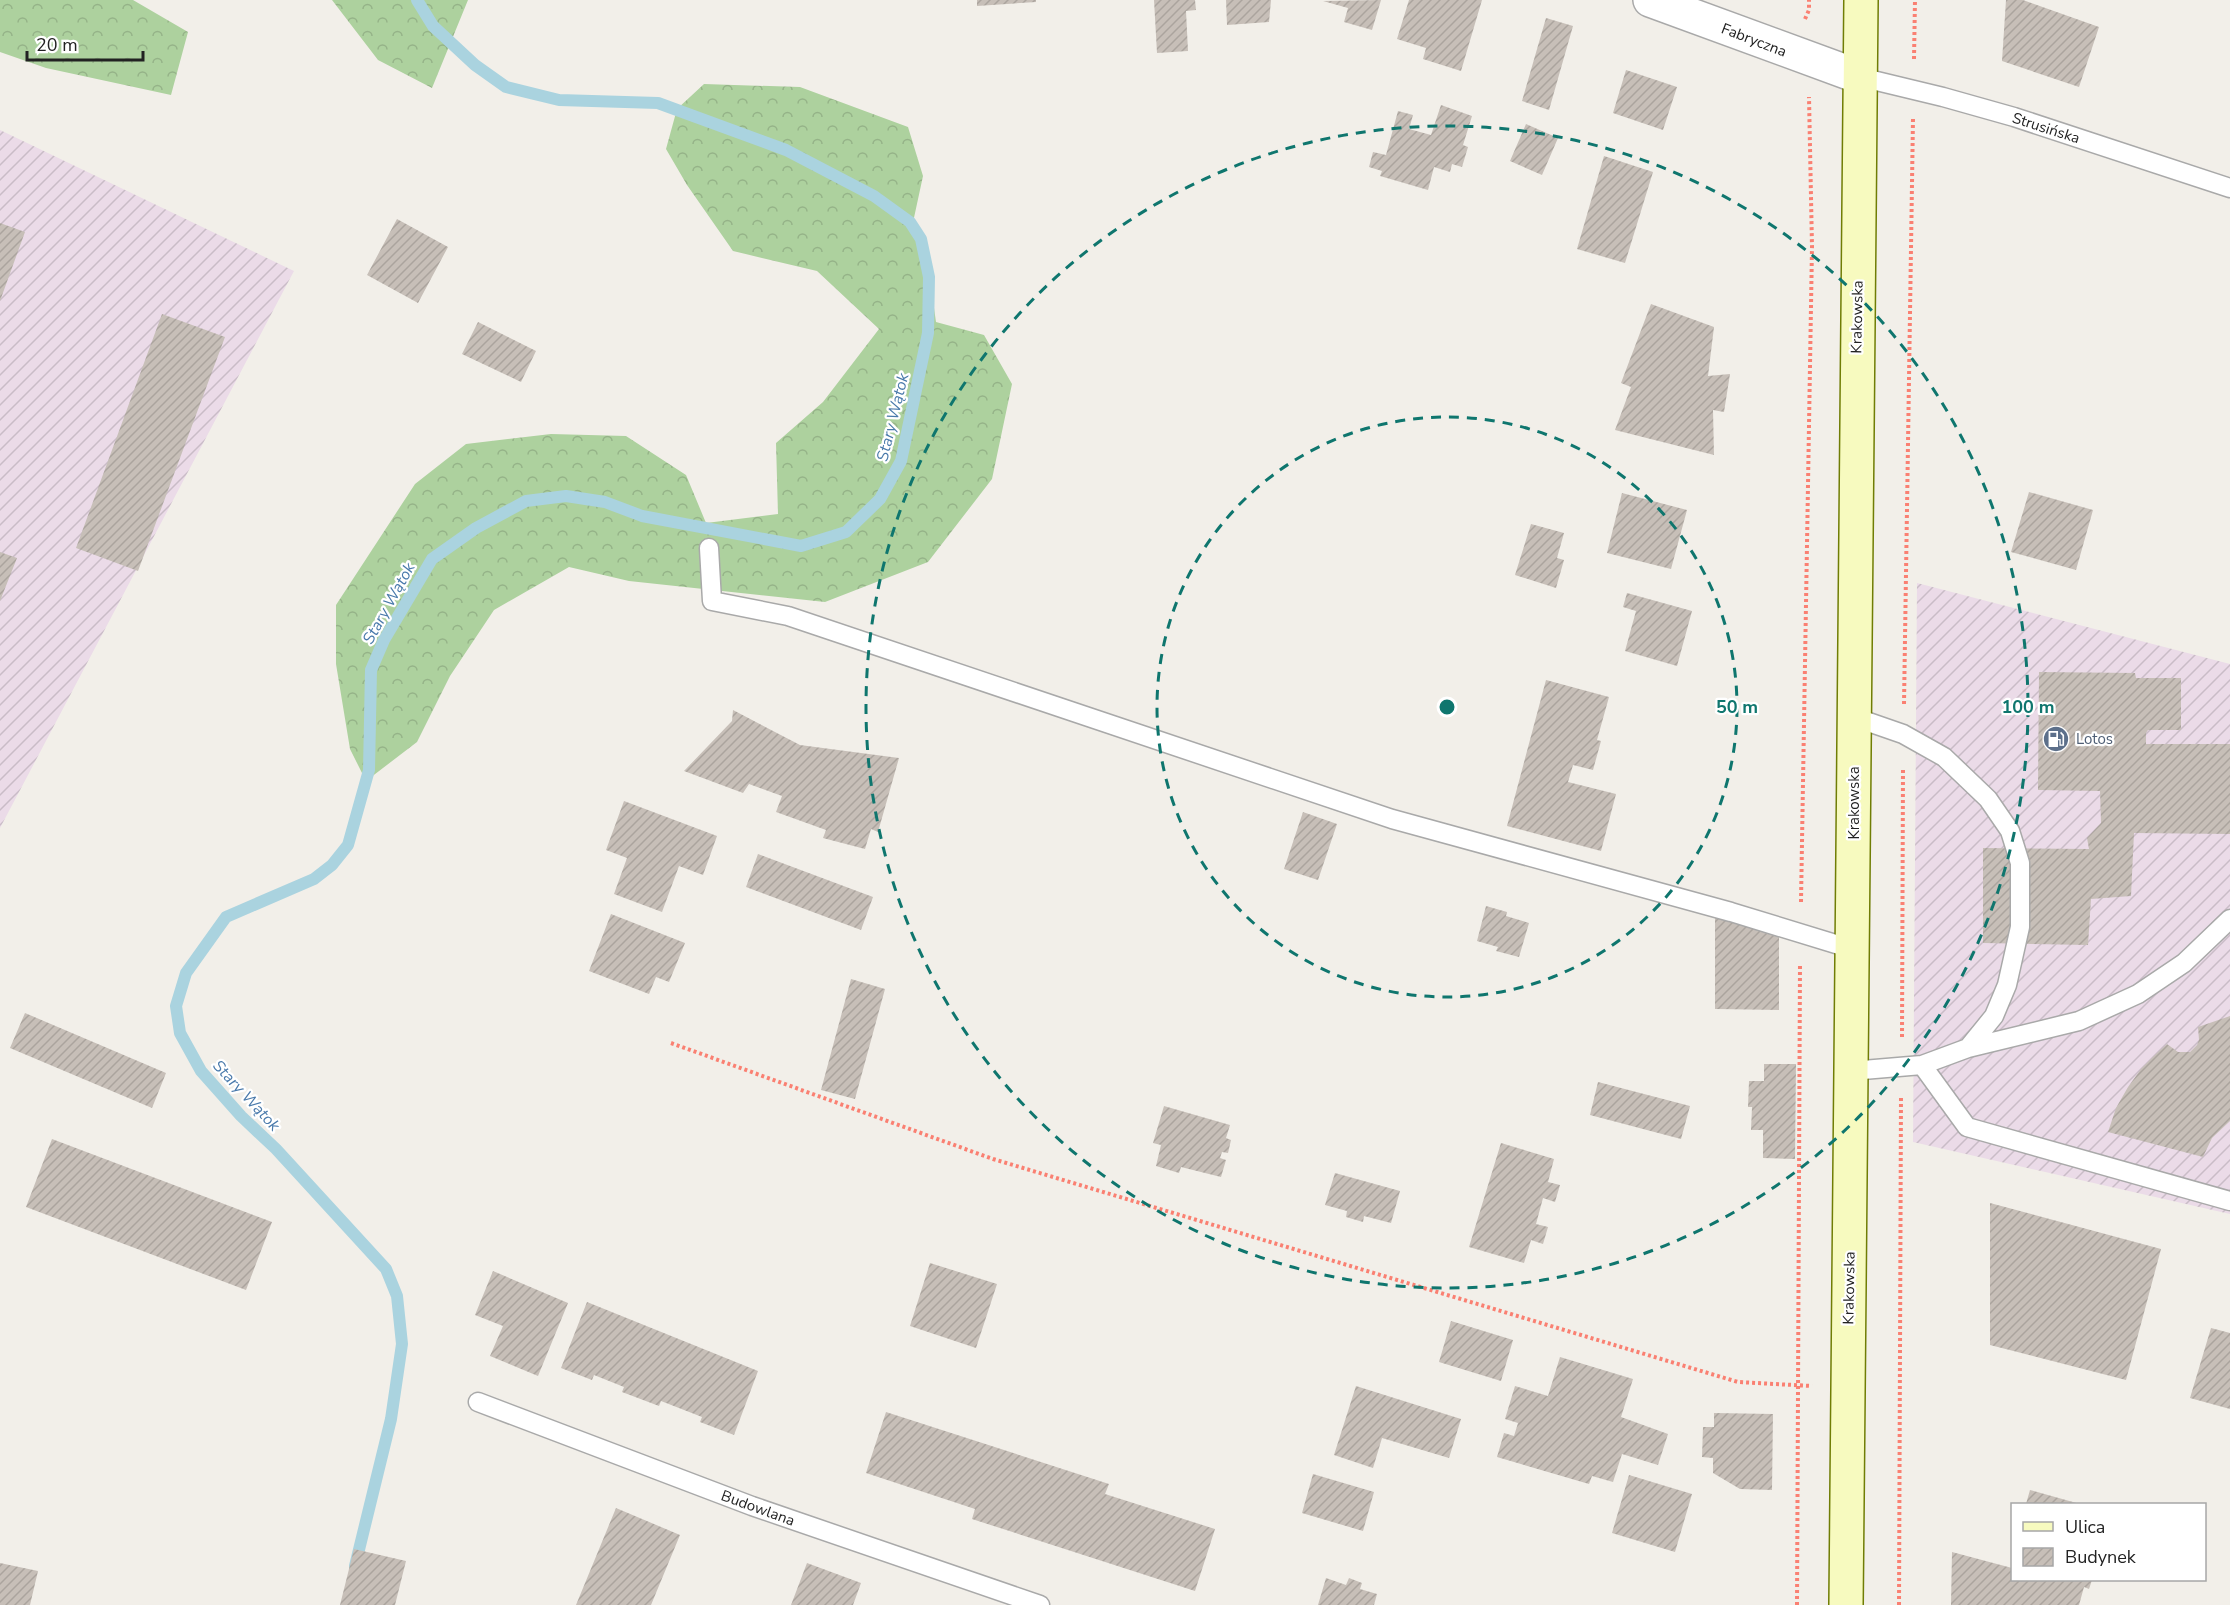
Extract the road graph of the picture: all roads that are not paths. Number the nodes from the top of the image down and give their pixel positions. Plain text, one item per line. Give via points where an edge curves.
1 (1650, 0) edge
2 (1861, 0) edge
3 (1860, 77) junction
4 (2230, 188) edge
5 (709, 548) dead end
6 (1854, 717) junction
7 (2230, 919) edge
8 (1852, 949) junction
9 (1968, 1048) junction
10 (1922, 1065) junction
11 (1851, 1071) junction
12 (2230, 1201) edge
13 (478, 1402) dead end
14 (1040, 1605) edge
15 (1846, 1605) edge

1 - 3 street, Fabryczna
2 - 3 street, Krakowska
3 - 4 lane, Strusińska via 2014,117
3 - 6 street, Krakowska
5 - 8 lane via 712,601 788,616 1392,819
6 - 8 street, Krakowska
6 - 9 lane via 1903,734 1944,757 1988,799 2010,831 2020,863 2020,927 2007,985 1994,1016
7 - 9 lane via 2184,963 2138,993 2079,1021
8 - 11 street, Krakowska
9 - 10 lane
10 - 11 lane
10 - 12 lane via 1967,1127
11 - 15 street, Krakowska
13 - 14 lane, Budowlana via 752,1506

